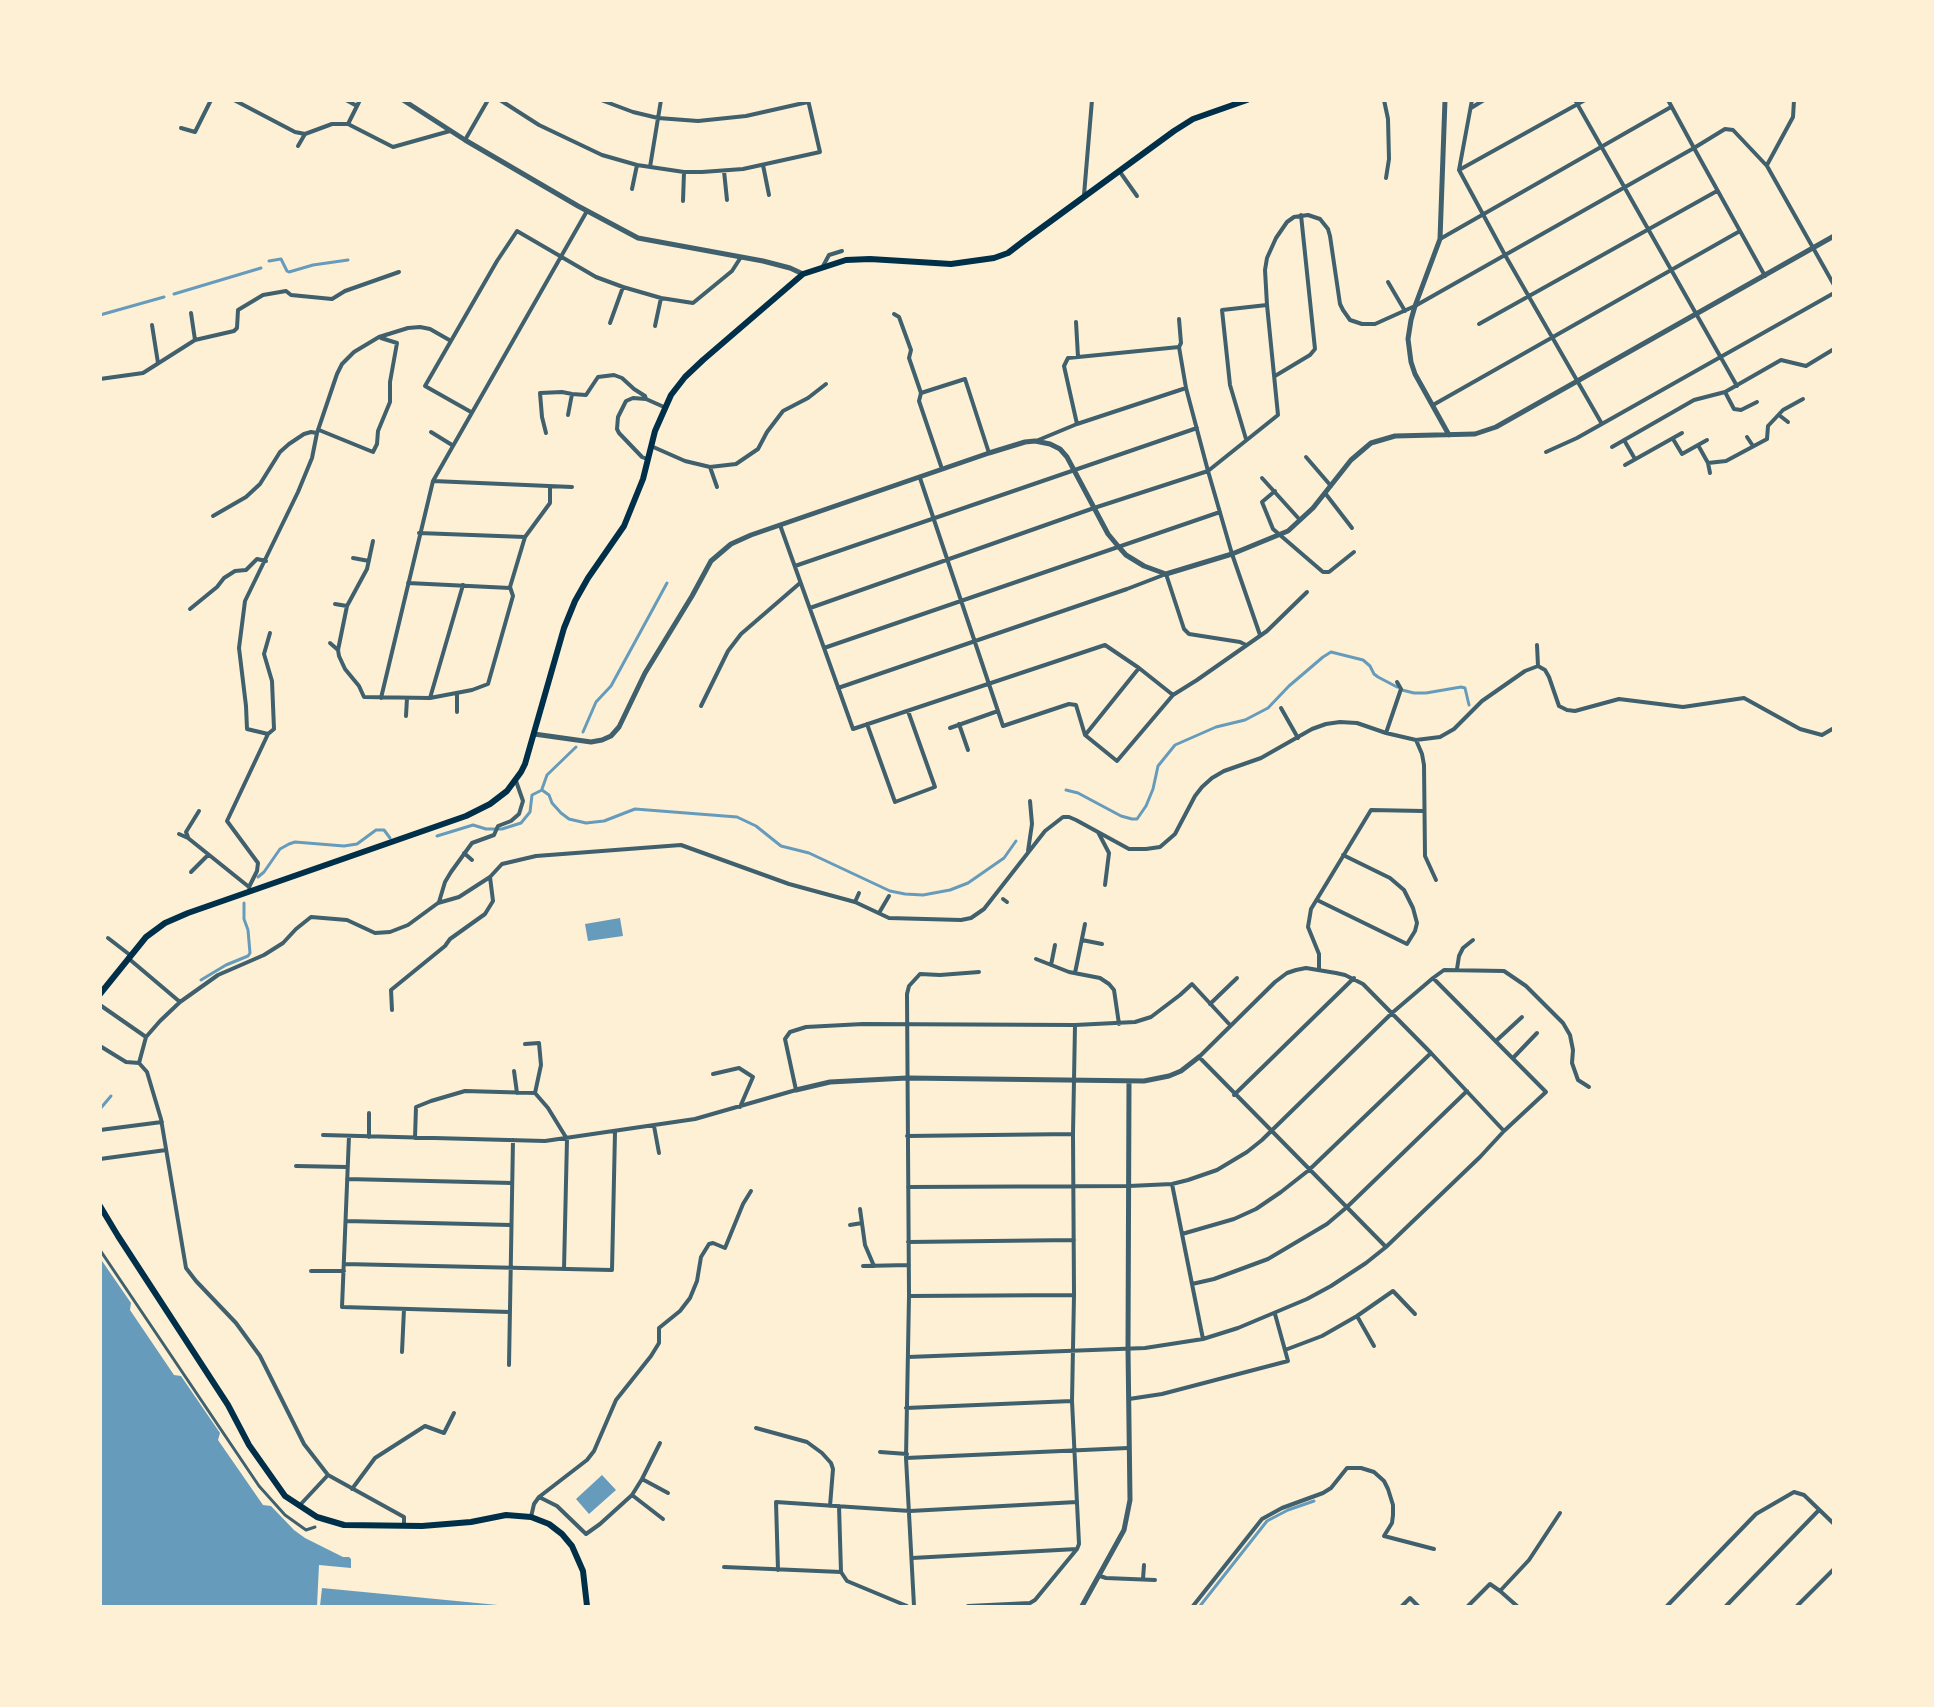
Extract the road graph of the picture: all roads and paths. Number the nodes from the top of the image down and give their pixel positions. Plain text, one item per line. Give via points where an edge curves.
1 (211, 100) edge
2 (234, 100) edge
3 (346, 100) edge
4 (360, 100) edge
5 (403, 100) edge
6 (488, 100) edge
7 (500, 100) edge
8 (601, 100) edge
9 (662, 100) edge
10 (1092, 100) edge
11 (1247, 100) edge
12 (1384, 100) edge
13 (1445, 100) edge
14 (1472, 100) edge
15 (1484, 100) edge
16 (1585, 100) edge
17 (1668, 100) edge
18 (808, 101) edge
19 (1797, 101) edge
20 (1576, 103) edge
21 (357, 106) junction
22 (1671, 107) junction
23 (1471, 108) junction
24 (658, 118) junction
25 (348, 124) junction
26 (181, 128) dead end
27 (451, 131) junction
28 (305, 134) junction
29 (465, 140) junction
30 (298, 146) dead end
31 (1601, 147) junction
32 (1694, 148) junction
33 (637, 165) junction
34 (763, 165) junction
35 (1767, 166) junction
36 (650, 167) junction
37 (1459, 170) junction
38 (723, 171) junction
39 (684, 172) junction
40 (1120, 172) junction
41 (1386, 178) dead end
42 (1624, 187) junction
43 (632, 189) dead end
44 (1717, 191) junction
45 (769, 195) dead end
46 (1137, 196) dead end
47 (1084, 198) junction
48 (727, 200) dead end
49 (682, 201) dead end
50 (587, 211) junction
51 (1482, 214) junction
52 (1301, 215) junction
53 (1647, 229) junction
54 (1740, 231) junction
55 (1833, 236) edge
56 (1440, 239) junction
57 (1813, 248) junction
58 (842, 251) dead end
59 (1505, 255) junction
60 (560, 257) junction
61 (741, 257) junction
62 (822, 268) junction
63 (1671, 269) junction
64 (399, 272) dead end
65 (803, 274) junction
66 (1765, 276) junction
67 (1388, 282) dead end
68 (1833, 285) edge
69 (623, 287) junction
70 (1833, 293) edge
71 (1529, 296) junction
72 (661, 298) junction
73 (1267, 305) junction
74 (1415, 306) junction
75 (1405, 311) junction
76 (191, 313) dead end
77 (894, 314) dead end
78 (1695, 314) junction
79 (1179, 319) dead end
80 (1076, 322) dead end
81 (610, 323) dead end
82 (1479, 324) dead end
83 (152, 325) dead end
84 (656, 326) dead end
85 (379, 337) junction
86 (1552, 338) junction
87 (195, 340) junction
88 (451, 341) junction
89 (1179, 347) junction
90 (1833, 349) edge
91 (1078, 357) junction
92 (1720, 357) junction
93 (158, 363) junction
94 (1275, 376) junction
95 (100, 379) edge
96 (1578, 382) junction
97 (826, 384) dead end
98 (1737, 386) junction
99 (1186, 388) junction
100 (1725, 392) junction
101 (921, 393) junction
102 (572, 394) junction
103 (646, 399) junction
104 (1803, 399) dead end
105 (1757, 402) dead end
106 (1433, 405) junction
107 (664, 407) junction
108 (471, 412) junction
109 (568, 415) dead end
110 (1779, 415) junction
111 (1788, 422) dead end
112 (1077, 424) junction
113 (1602, 424) junction
114 (1197, 428) junction
115 (318, 431) junction
116 (431, 432) dead end
117 (546, 433) dead end
118 (1682, 433) dead end
119 (1449, 435) junction
120 (1747, 437) dead end
121 (1246, 439) junction
122 (1672, 439) junction
123 (1624, 440) junction
124 (1707, 440) dead end
125 (1035, 441) junction
126 (452, 445) junction
127 (1698, 445) junction
128 (651, 446) junction
129 (1753, 446) junction
130 (1612, 447) dead end
131 (1546, 452) dead end
132 (989, 453) junction
133 (1306, 457) dead end
134 (1635, 459) junction
135 (648, 460) junction
136 (1708, 463) junction
137 (1625, 465) dead end
138 (710, 467) junction
139 (942, 469) junction
140 (1075, 470) junction
141 (1208, 471) junction
142 (1710, 473) dead end
143 (920, 477) junction
144 (1262, 478) dead end
145 (433, 481) junction
146 (1331, 486) junction
147 (550, 487) junction
148 (572, 487) dead end
149 (717, 488) dead end
150 (1275, 492) junction
151 (1325, 493) junction
152 (1094, 508) junction
153 (1220, 512) junction
154 (213, 516) dead end
155 (933, 518) junction
156 (1301, 521) junction
157 (780, 525) junction
158 (1352, 528) dead end
159 (419, 533) junction
160 (1279, 536) junction
161 (525, 537) junction
162 (373, 541) dead end
163 (1118, 546) junction
164 (1354, 552) dead end
165 (1233, 554) junction
166 (353, 558) dead end
167 (948, 560) junction
168 (266, 561) junction
169 (369, 561) junction
170 (795, 566) junction
171 (1166, 574) junction
172 (408, 583) junction
173 (801, 583) junction
174 (463, 585) junction
175 (510, 588) junction
176 (1306, 592) dead end
177 (961, 600) junction
178 (335, 604) dead end
179 (347, 606) junction
180 (810, 608) junction
181 (190, 609) dead end
182 (270, 633) dead end
183 (1260, 635) junction
184 (975, 641) junction
185 (330, 643) dead end
186 (1246, 645) junction
187 (1537, 645) dead end
188 (824, 648) junction
189 (338, 650) junction
190 (1538, 666) junction
191 (1139, 668) junction
192 (1397, 682) dead end
193 (989, 683) junction
194 (838, 688) junction
195 (457, 693) junction
196 (1173, 695) junction
197 (381, 698) junction
198 (407, 698) junction
199 (430, 698) junction
200 (701, 706) dead end
201 (1281, 708) dead end
202 (908, 711) junction
203 (998, 711) junction
204 (457, 712) dead end
205 (406, 716) dead end
206 (867, 724) junction
207 (959, 724) junction
208 (950, 728) dead end
209 (1833, 728) edge
210 (1386, 733) junction
211 (268, 734) junction
212 (534, 735) junction
213 (1085, 735) junction
214 (1298, 738) junction
215 (1416, 740) junction
216 (968, 750) dead end
217 (516, 781) junction
218 (1030, 801) dead end
219 (198, 811) dead end
220 (1424, 811) junction
221 (1098, 831) junction
222 (179, 834) dead end
223 (188, 838) junction
224 (1028, 852) junction
225 (464, 853) junction
226 (208, 855) junction
227 (1342, 855) junction
228 (472, 860) dead end
229 (191, 872) dead end
230 (490, 877) junction
231 (1436, 880) dead end
232 (1105, 885) dead end
233 (250, 889) junction
234 (860, 892) dead end
235 (889, 896) dead end
236 (1317, 900) junction
237 (855, 902) junction
238 (438, 903) junction
239 (879, 914) junction
240 (1085, 924) dead end
241 (108, 938) dead end
242 (1082, 940) junction
243 (1473, 940) dead end
244 (1102, 944) dead end
245 (1055, 945) dead end
246 (129, 957) junction
247 (1036, 959) dead end
248 (1051, 965) junction
249 (1457, 969) junction
250 (1319, 970) junction
251 (979, 972) dead end
252 (1075, 973) junction
253 (1237, 978) dead end
254 (1354, 978) junction
255 (1433, 978) junction
256 (100, 994) edge
257 (180, 1002) junction
258 (1210, 1004) junction
259 (100, 1005) edge
260 (392, 1010) dead end
261 (1392, 1013) junction
262 (1522, 1017) dead end
263 (908, 1024) junction
264 (1119, 1024) junction
265 (1075, 1025) junction
266 (1230, 1025) junction
267 (1537, 1033) dead end
268 (146, 1037) junction
269 (1496, 1041) junction
270 (525, 1044) dead end
271 (100, 1046) edge
272 (1431, 1053) junction
273 (1199, 1057) junction
274 (1513, 1058) junction
275 (139, 1063) junction
276 (514, 1071) dead end
277 (713, 1074) dead end
278 (907, 1078) junction
279 (1074, 1080) junction
280 (1129, 1082) junction
281 (1589, 1087) dead end
282 (796, 1090) junction
283 (1467, 1091) junction
284 (517, 1093) junction
285 (535, 1093) junction
286 (1234, 1095) junction
287 (740, 1107) junction
288 (369, 1113) dead end
289 (162, 1122) junction
290 (654, 1126) junction
291 (100, 1130) edge
292 (1271, 1131) junction
293 (1504, 1131) junction
294 (615, 1132) junction
295 (1073, 1134) junction
296 (323, 1135) dead end
297 (349, 1136) junction
298 (908, 1136) junction
299 (369, 1137) junction
300 (415, 1138) junction
301 (567, 1138) junction
302 (513, 1140) junction
303 (166, 1150) junction
304 (659, 1153) dead end
305 (100, 1159) edge
306 (296, 1166) dead end
307 (348, 1167) junction
308 (1309, 1170) junction
309 (347, 1179) junction
310 (512, 1183) junction
311 (1172, 1184) junction
312 (1129, 1186) junction
313 (908, 1187) junction
314 (1073, 1188) junction
315 (751, 1191) dead end
316 (100, 1206) edge
317 (1347, 1207) junction
318 (860, 1209) dead end
319 (346, 1221) junction
320 (862, 1223) junction
321 (511, 1225) junction
322 (850, 1225) dead end
323 (1182, 1234) junction
324 (1074, 1240) junction
325 (908, 1242) junction
326 (1386, 1247) junction
327 (100, 1250) edge
328 (344, 1264) junction
329 (909, 1265) junction
330 (863, 1266) dead end
331 (874, 1266) junction
332 (511, 1268) junction
333 (564, 1269) junction
334 (311, 1271) dead end
335 (344, 1271) junction
336 (1192, 1284) junction
337 (1074, 1295) junction
338 (909, 1296) junction
339 (404, 1309) junction
340 (510, 1312) junction
341 (1275, 1314) junction
342 (1415, 1314) dead end
343 (1357, 1316) junction
344 (1203, 1339) junction
345 (1374, 1346) dead end
346 (1128, 1349) junction
347 (1285, 1350) junction
348 (1072, 1351) junction
349 (402, 1352) dead end
350 (908, 1357) junction
351 (509, 1365) dead end
352 (1129, 1399) junction
353 (1072, 1401) junction
354 (906, 1408) junction
355 (454, 1413) dead end
356 (756, 1428) dead end
357 (660, 1443) dead end
358 (1128, 1448) junction
359 (1074, 1450) junction
360 (880, 1452) dead end
361 (907, 1456) junction
362 (328, 1475) junction
363 (642, 1479) junction
364 (352, 1489) junction
365 (668, 1493) dead end
366 (632, 1495) junction
367 (539, 1497) junction
368 (1077, 1502) junction
369 (299, 1506) junction
370 (830, 1506) junction
371 (839, 1506) junction
372 (1819, 1510) junction
373 (910, 1511) junction
374 (1560, 1513) dead end
375 (531, 1517) junction
376 (663, 1519) dead end
377 (1833, 1524) edge
378 (404, 1526) junction
379 (315, 1527) dead end
380 (1077, 1549) junction
381 (1434, 1550) dead end
382 (912, 1558) junction
383 (1144, 1565) dead end
384 (724, 1567) dead end
385 (1833, 1569) edge
386 (778, 1570) junction
387 (841, 1572) junction
388 (1100, 1576) junction
389 (1143, 1579) junction
390 (1155, 1580) dead end
391 (1500, 1591) junction
392 (1005, 1605) edge
393 (587, 1606) edge
394 (907, 1606) edge
395 (914, 1606) edge
396 (968, 1606) edge
397 (978, 1606) edge
398 (1082, 1606) edge
399 (1193, 1606) edge
400 (1402, 1606) edge
401 (1418, 1606) edge
402 (1468, 1606) edge
403 (1517, 1606) edge
404 (1667, 1606) edge
405 (1726, 1606) edge
406 (1797, 1606) edge

1 - 26 street via 195,132
2 - 28 street
3 - 21 street
4 - 21 street
5 - 27 street
6 - 29 street
7 - 33 street via 573,143
8 - 24 street
9 - 24 street
10 - 47 street
11 - 40 main road via 1193,119
12 - 41 street via 1388,119
13 - 56 street
14 - 23 street
15 - 23 street
16 - 20 street
17 - 22 street
18 - 24 street via 717,121
18 - 34 street via 820,152
19 - 35 street via 1793,117
20 - 31 street
20 - 37 street
21 - 25 street
22 - 31 street
22 - 32 street
23 - 37 street
24 - 36 street
25 - 27 street via 393,147
25 - 28 street via 332,124
27 - 29 street
28 - 30 street
29 - 50 street
31 - 42 street
31 - 51 street
32 - 35 street via 1725,129 1733,130
32 - 42 street
32 - 44 street
33 - 36 street
33 - 43 street
34 - 38 street
34 - 45 street
35 - 57 street
36 - 39 street
37 - 51 street
38 - 39 street
38 - 48 street
39 - 49 street
40 - 46 street
40 - 47 main road
42 - 53 street
42 - 59 street
44 - 53 street
44 - 54 street
47 - 62 main road via 994,258 951,264 846,260
50 - 60 street
50 - 61 street via 638,238
51 - 56 street
51 - 59 street
52 - 73 street via 1287,222 1268,258
52 - 75 street via 1320,219 1328,229 1340,304 1350,320 1375,324
52 - 94 street via 1315,349
53 - 63 street
53 - 71 street
54 - 63 street
54 - 66 street
55 - 57 street
56 - 74 street
57 - 66 street
57 - 68 street
58 - 62 street via 829,255
59 - 71 street
59 - 74 street
60 - 69 street
60 - 88 street via 517,231
60 - 108 street
61 - 65 street
61 - 72 street via 732,271 693,303
62 - 65 main road
63 - 78 street
63 - 86 street
64 - 87 street via 332,299 291,295 286,291 262,295 238,310 234,331
65 - 107 main road via 685,377
66 - 78 street
67 - 75 street
69 - 72 street
69 - 81 street
70 - 92 street
71 - 82 street
71 - 86 street
72 - 84 street
73 - 94 street
73 - 121 street via 1222,310 1230,385
74 - 75 street
74 - 106 street via 1408,339 1411,362
76 - 87 street
77 - 101 street via 899,317 911,350 909,358
78 - 92 street
78 - 96 street
79 - 89 street
80 - 91 street
83 - 93 street
85 - 88 street via 420,327
85 - 115 street via 354,351 342,364
85 - 115 street via 397,343 390,402 373,452
86 - 96 street
86 - 106 street
87 - 93 street
88 - 108 street via 425,386
89 - 91 street
89 - 99 street
90 - 98 street via 1806,366 1781,360
91 - 112 street via 1068,358 1064,366
92 - 98 street
92 - 113 street
93 - 95 street via 143,373
94 - 121 street via 1278,415
96 - 113 street
96 - 119 street via 1496,427 1475,434
97 - 138 street via 808,399 783,411 758,449 736,464
98 - 100 street
99 - 112 street
99 - 114 street
100 - 105 street via 1734,409
100 - 123 street via 1694,400
101 - 132 street via 964,379
101 - 139 street via 919,401
102 - 103 street via 586,395 598,377 614,375
102 - 109 street
102 - 117 street via 540,393
103 - 107 street
103 - 135 street via 626,401 617,429
104 - 110 street
106 - 119 street
107 - 128 main road
108 - 126 street
110 - 111 street
110 - 129 street via 1768,426 1767,439
112 - 125 street
113 - 131 street
114 - 140 street
114 - 141 street
115 - 154 street via 289,444 260,484
115 - 168 street via 312,458
116 - 126 street
118 - 122 street
119 - 146 street via 1395,436 1371,443 1351,459
120 - 129 street
121 - 141 street
122 - 127 street via 1682,454
122 - 134 street
123 - 130 street
123 - 134 street
124 - 127 street
125 - 132 street
125 - 140 street via 1059,449
126 - 145 street
127 - 136 street
128 - 135 main road
128 - 138 street
129 - 136 street via 1726,461
132 - 139 street
133 - 146 street
134 - 137 street
135 - 212 main road via 624,525 575,601
136 - 142 street
138 - 149 street
139 - 143 street
140 - 152 street
140 - 155 street
141 - 152 street
141 - 153 street
143 - 155 street
143 - 157 street
144 - 150 street
145 - 147 street
145 - 159 street
146 - 151 street
147 - 148 street
147 - 161 street via 550,503
150 - 156 street
150 - 160 street via 1262,502
151 - 156 street
151 - 158 street
152 - 163 street
152 - 167 street
153 - 163 street
153 - 165 street
155 - 167 street
155 - 170 street
156 - 160 street
157 - 170 street
157 - 212 street via 731,544 711,561 611,736 591,742
159 - 161 street
159 - 172 street
160 - 164 street via 1323,572 1329,572
160 - 165 street
161 - 175 street
162 - 169 street
163 - 171 street via 1144,566
163 - 177 street
165 - 171 street
165 - 183 street
166 - 169 street
167 - 177 street
167 - 180 street
168 - 181 street via 257,559 246,570 235,571
168 - 211 street via 245,601 239,648 247,729
169 - 179 street
170 - 173 street
171 - 184 street
171 - 186 street via 1189,634
172 - 174 street
172 - 197 street
173 - 180 street
173 - 200 street via 741,634 728,651
174 - 175 street
174 - 199 street
175 - 195 street via 513,596 488,684
176 - 183 street
177 - 184 street
177 - 188 street
178 - 179 street
179 - 189 street
180 - 188 street
182 - 211 street via 264,654 272,681 274,729
183 - 186 street
184 - 193 street
184 - 194 street
185 - 189 street
186 - 196 street
187 - 190 street
188 - 194 street
189 - 197 street via 345,669 364,697
190 - 209 street via 1549,677 1559,706 1567,710 1619,699 1683,707 1744,698 1800,729 1822,735
190 - 215 street via 1482,701 1446,735
191 - 193 street via 1105,645
191 - 196 street
191 - 213 street
192 - 210 street via 1401,689
193 - 202 street
193 - 203 street
194 - 206 street via 853,729
195 - 199 street
195 - 204 street
196 - 213 street via 1117,761
197 - 198 street
198 - 199 street
198 - 205 street
201 - 214 street
202 - 206 street
202 - 206 street via 935,788 895,802
203 - 207 street
203 - 213 street via 1003,726 1076,705
207 - 208 street
207 - 216 street
210 - 214 street via 1340,722 1319,726
210 - 215 street
211 - 233 street via 227,821 258,863
212 - 217 main road
214 - 221 street via 1212,778 1195,796 1175,834 1160,847 1130,849
215 - 220 street via 1424,765
217 - 225 street via 523,801 515,818 495,830 494,835 472,843
217 - 233 main road via 490,804 472,813
218 - 224 street
219 - 223 street via 186,832
220 - 227 street via 1371,810
220 - 231 street via 1425,856
221 - 224 street via 1062,817
221 - 232 street via 1109,853
222 - 223 street
223 - 226 street
224 - 239 street via 984,909 971,918 889,918
225 - 228 street
225 - 238 street via 445,882
226 - 229 street
226 - 233 street
227 - 236 street
227 - 236 street via 1390,878 1404,890 1415,915 1415,931 1407,944
230 - 237 street via 502,864 536,856 681,845 789,884
230 - 238 street via 459,897
230 - 260 street via 493,902 485,914 391,990
233 - 246 main road via 165,923
234 - 237 street
235 - 239 street
236 - 250 street via 1308,927 1319,954
237 - 239 street
238 - 257 street via 408,925 390,932 375,933 347,921 311,917 283,944 218,975
240 - 242 street
241 - 246 street
242 - 244 street
242 - 252 street
243 - 249 street via 1463,948
245 - 248 street
246 - 256 main road
246 - 257 street
247 - 248 street
248 - 252 street
249 - 255 street via 1444,970
249 - 281 street via 1504,971 1526,986 1563,1023 1570,1035 1578,1080
250 - 254 street
250 - 266 street via 1306,968 1281,976
251 - 263 street via 920,974 907,994
252 - 264 street via 1109,984 1114,990
253 - 258 street
254 - 261 street
254 - 286 street
255 - 261 street
255 - 269 street
257 - 268 street
258 - 264 street via 1192,984 1152,1017
258 - 266 street
259 - 268 street
261 - 272 street
261 - 292 street
262 - 269 street
263 - 265 street
263 - 278 street
263 - 282 street via 822,1025 790,1032 785,1039
264 - 265 street
265 - 279 street
266 - 273 street
267 - 274 street
268 - 275 street
269 - 274 street
270 - 285 street via 539,1043 541,1065
271 - 275 street via 126,1062
272 - 283 street
272 - 308 street
273 - 280 street via 1169,1076
273 - 286 street
274 - 293 street via 1546,1092
275 - 289 street via 147,1072
276 - 284 street
277 - 287 street via 739,1068 753,1077
278 - 279 street
278 - 282 street via 830,1082
278 - 298 street
279 - 280 street
279 - 295 street
280 - 312 street
282 - 287 street
283 - 293 street
283 - 317 street
284 - 285 street
284 - 300 street via 465,1091 416,1107
285 - 301 street
286 - 292 street
287 - 290 street
288 - 299 street
289 - 291 street
289 - 303 street
290 - 294 street
290 - 304 street
292 - 308 street
292 - 311 street via 1230,1162
293 - 326 street
294 - 301 street
294 - 333 street via 612,1270
295 - 298 street
295 - 314 street
296 - 297 street
297 - 299 street
297 - 307 street
298 - 313 street
299 - 300 street
300 - 302 street
301 - 302 street
301 - 333 street
302 - 310 street
303 - 305 street
303 - 362 street via 186,1268 260,1356 304,1443
306 - 307 street
307 - 309 street
308 - 317 street
308 - 323 street via 1256,1209
309 - 310 street
309 - 319 street
310 - 321 street
311 - 312 street
311 - 323 street
312 - 314 street
312 - 346 street
313 - 314 street
313 - 325 street
314 - 324 street
315 - 367 street via 725,1248 709,1244 701,1257 690,1298 659,1328 659,1343 616,1400 594,1451
316 - 369 main road via 228,1405 249,1445 285,1496
317 - 326 street
317 - 336 street via 1327,1224 1268,1258
318 - 320 street
319 - 321 street
319 - 328 street
320 - 322 street
320 - 331 street via 865,1245
321 - 332 street
323 - 336 street
324 - 325 street
324 - 337 street
325 - 329 street
326 - 341 street via 1331,1286
327 - 379 street via 259,1486 298,1525 306,1530
328 - 332 street
328 - 335 street
329 - 331 street
329 - 338 street
330 - 331 street
332 - 333 street
332 - 340 street
334 - 335 street
335 - 339 street via 342,1307
336 - 344 street
337 - 338 street
337 - 348 street
338 - 350 street
339 - 340 street
339 - 349 street
340 - 351 street
341 - 344 street
341 - 347 street
342 - 343 street via 1393,1291
343 - 345 street
343 - 347 street via 1322,1336
344 - 346 street
346 - 348 street
346 - 352 street
347 - 352 street via 1288,1362
348 - 350 street
348 - 353 street
350 - 354 street
352 - 358 street
353 - 354 street
353 - 359 street
354 - 361 street
355 - 364 street via 444,1433 425,1426 375,1458
356 - 370 street via 807,1442 822,1453 833,1469
357 - 363 street
358 - 359 street
358 - 388 street via 1128,1515
359 - 361 street
359 - 368 street
360 - 361 street
361 - 373 street
362 - 364 street
362 - 369 street
363 - 365 street
363 - 366 street
364 - 378 street via 404,1517
366 - 367 street via 586,1534 557,1506
366 - 376 street
367 - 375 street
368 - 373 street
368 - 380 street
369 - 378 main road via 337,1523
370 - 371 street
370 - 386 street via 776,1502
371 - 373 street
371 - 387 street
372 - 377 street
372 - 404 street via 1804,1495 1794,1492 1756,1514
372 - 405 street
373 - 382 street
374 - 391 street via 1530,1560
375 - 378 main road via 506,1515 471,1522
375 - 393 main road via 549,1524 572,1546 583,1571
380 - 382 street
380 - 392 street via 1035,1600
381 - 399 street via 1384,1536 1393,1515 1388,1489 1374,1472 1347,1468 1323,1493 1262,1519
382 - 395 street
383 - 389 street
384 - 386 street
385 - 406 street
386 - 387 street
387 - 394 street via 847,1581
388 - 389 street
388 - 398 street
389 - 390 street
391 - 402 street via 1490,1584
391 - 403 street
392 - 397 street
396 - 397 street
400 - 401 street via 1410,1598

